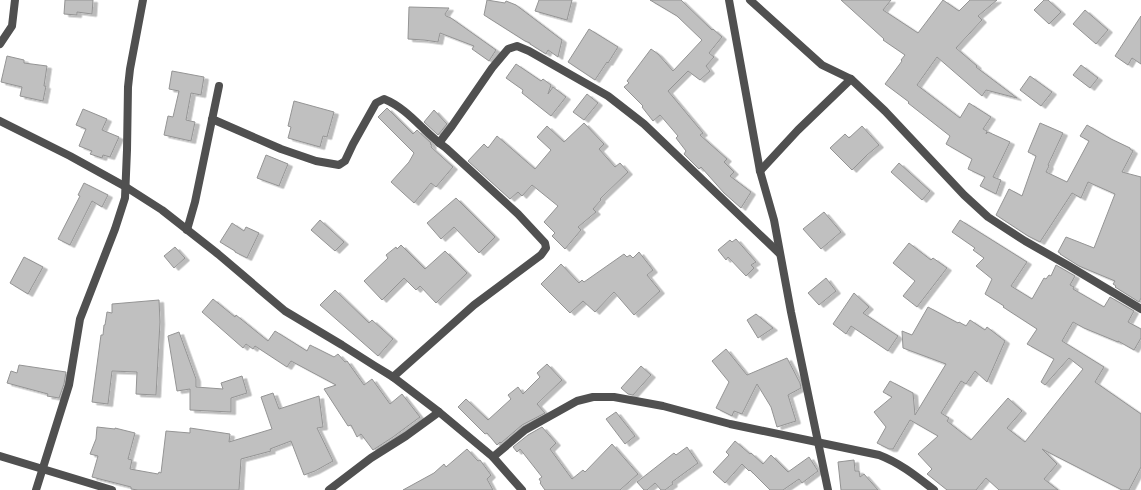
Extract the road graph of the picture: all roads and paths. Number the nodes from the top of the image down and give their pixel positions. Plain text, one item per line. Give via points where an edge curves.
1 (15, 0) edge
2 (143, 0) edge
3 (729, 0) edge
4 (750, 0) edge
5 (0, 44) edge
6 (851, 79) junction
7 (219, 86) dead end
8 (212, 120) junction
9 (0, 121) edge
10 (439, 143) junction
11 (760, 171) junction
12 (126, 187) junction
13 (187, 230) junction
14 (780, 253) junction
15 (1141, 308) edge
16 (393, 377) junction
17 (439, 412) junction
18 (818, 442) junction
19 (0, 456) edge
20 (493, 457) junction
21 (43, 469) junction
22 (36, 490) edge
23 (112, 490) edge
24 (329, 490) edge
25 (522, 490) edge
26 (828, 490) edge
27 (934, 490) edge

1 - 5 street via 12,26
2 - 12 street via 128,87
3 - 11 street
4 - 6 street via 822,65
6 - 11 street
6 - 15 street via 988,217
7 - 8 street
8 - 10 street via 281,149 316,161 339,165 345,161 376,103 384,99 394,103
8 - 13 street
9 - 12 street
10 - 14 street via 492,68 508,49 517,46 608,96 644,124
10 - 16 street via 518,214 545,243 546,248 541,255 474,305
11 - 14 street
12 - 13 street
12 - 21 street via 115,229 80,319 69,384
13 - 16 street via 285,311
14 - 18 street
16 - 17 street
17 - 20 street
17 - 24 street
18 - 20 street via 730,424 663,406 614,397 593,397 577,401 525,430
18 - 26 street
18 - 27 street via 879,454 911,472
19 - 21 street
20 - 25 street
21 - 22 street
21 - 23 street

